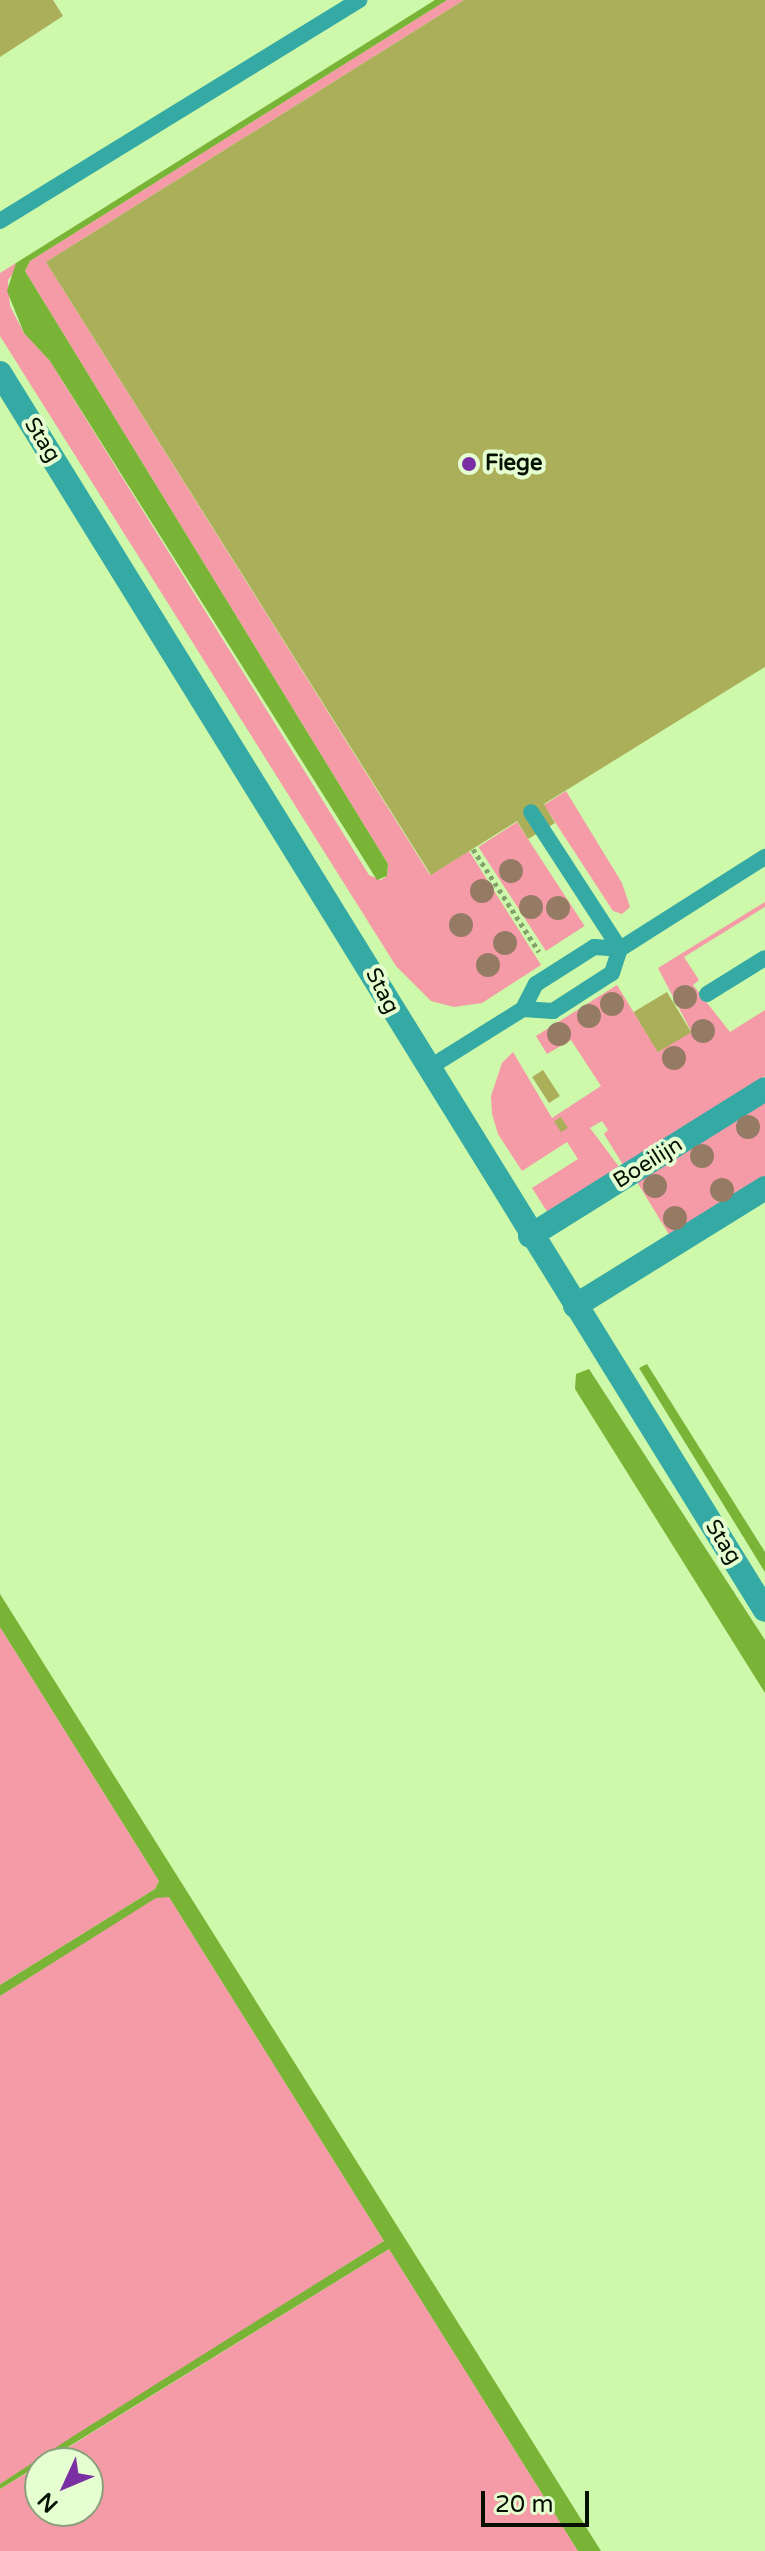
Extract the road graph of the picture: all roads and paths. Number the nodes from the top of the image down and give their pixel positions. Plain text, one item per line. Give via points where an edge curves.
1 (359, 0) edge
2 (0, 221) edge
3 (0, 373) edge
4 (531, 812) dead end
5 (473, 849) dead end
6 (765, 857) edge
7 (620, 949) junction
8 (765, 958) edge
9 (553, 974) junction
10 (707, 994) dead end
11 (523, 1009) junction
12 (427, 1069) junction
13 (765, 1089) edge
14 (765, 1188) edge
15 (530, 1236) junction
16 (575, 1306) junction
17 (765, 1610) edge

1 - 2 lane
3 - 12 street, Stag via 380,982 387,1004
4 - 7 lane
5 - 9 path
6 - 7 lane
7 - 9 lane via 594,947
7 - 11 lane via 612,973 553,1011
8 - 10 lane
9 - 11 lane via 536,984
11 - 12 lane
12 - 15 street, Stag
13 - 15 street, Boeilijn
14 - 16 street
15 - 16 street, Stag
16 - 17 street, Stag

